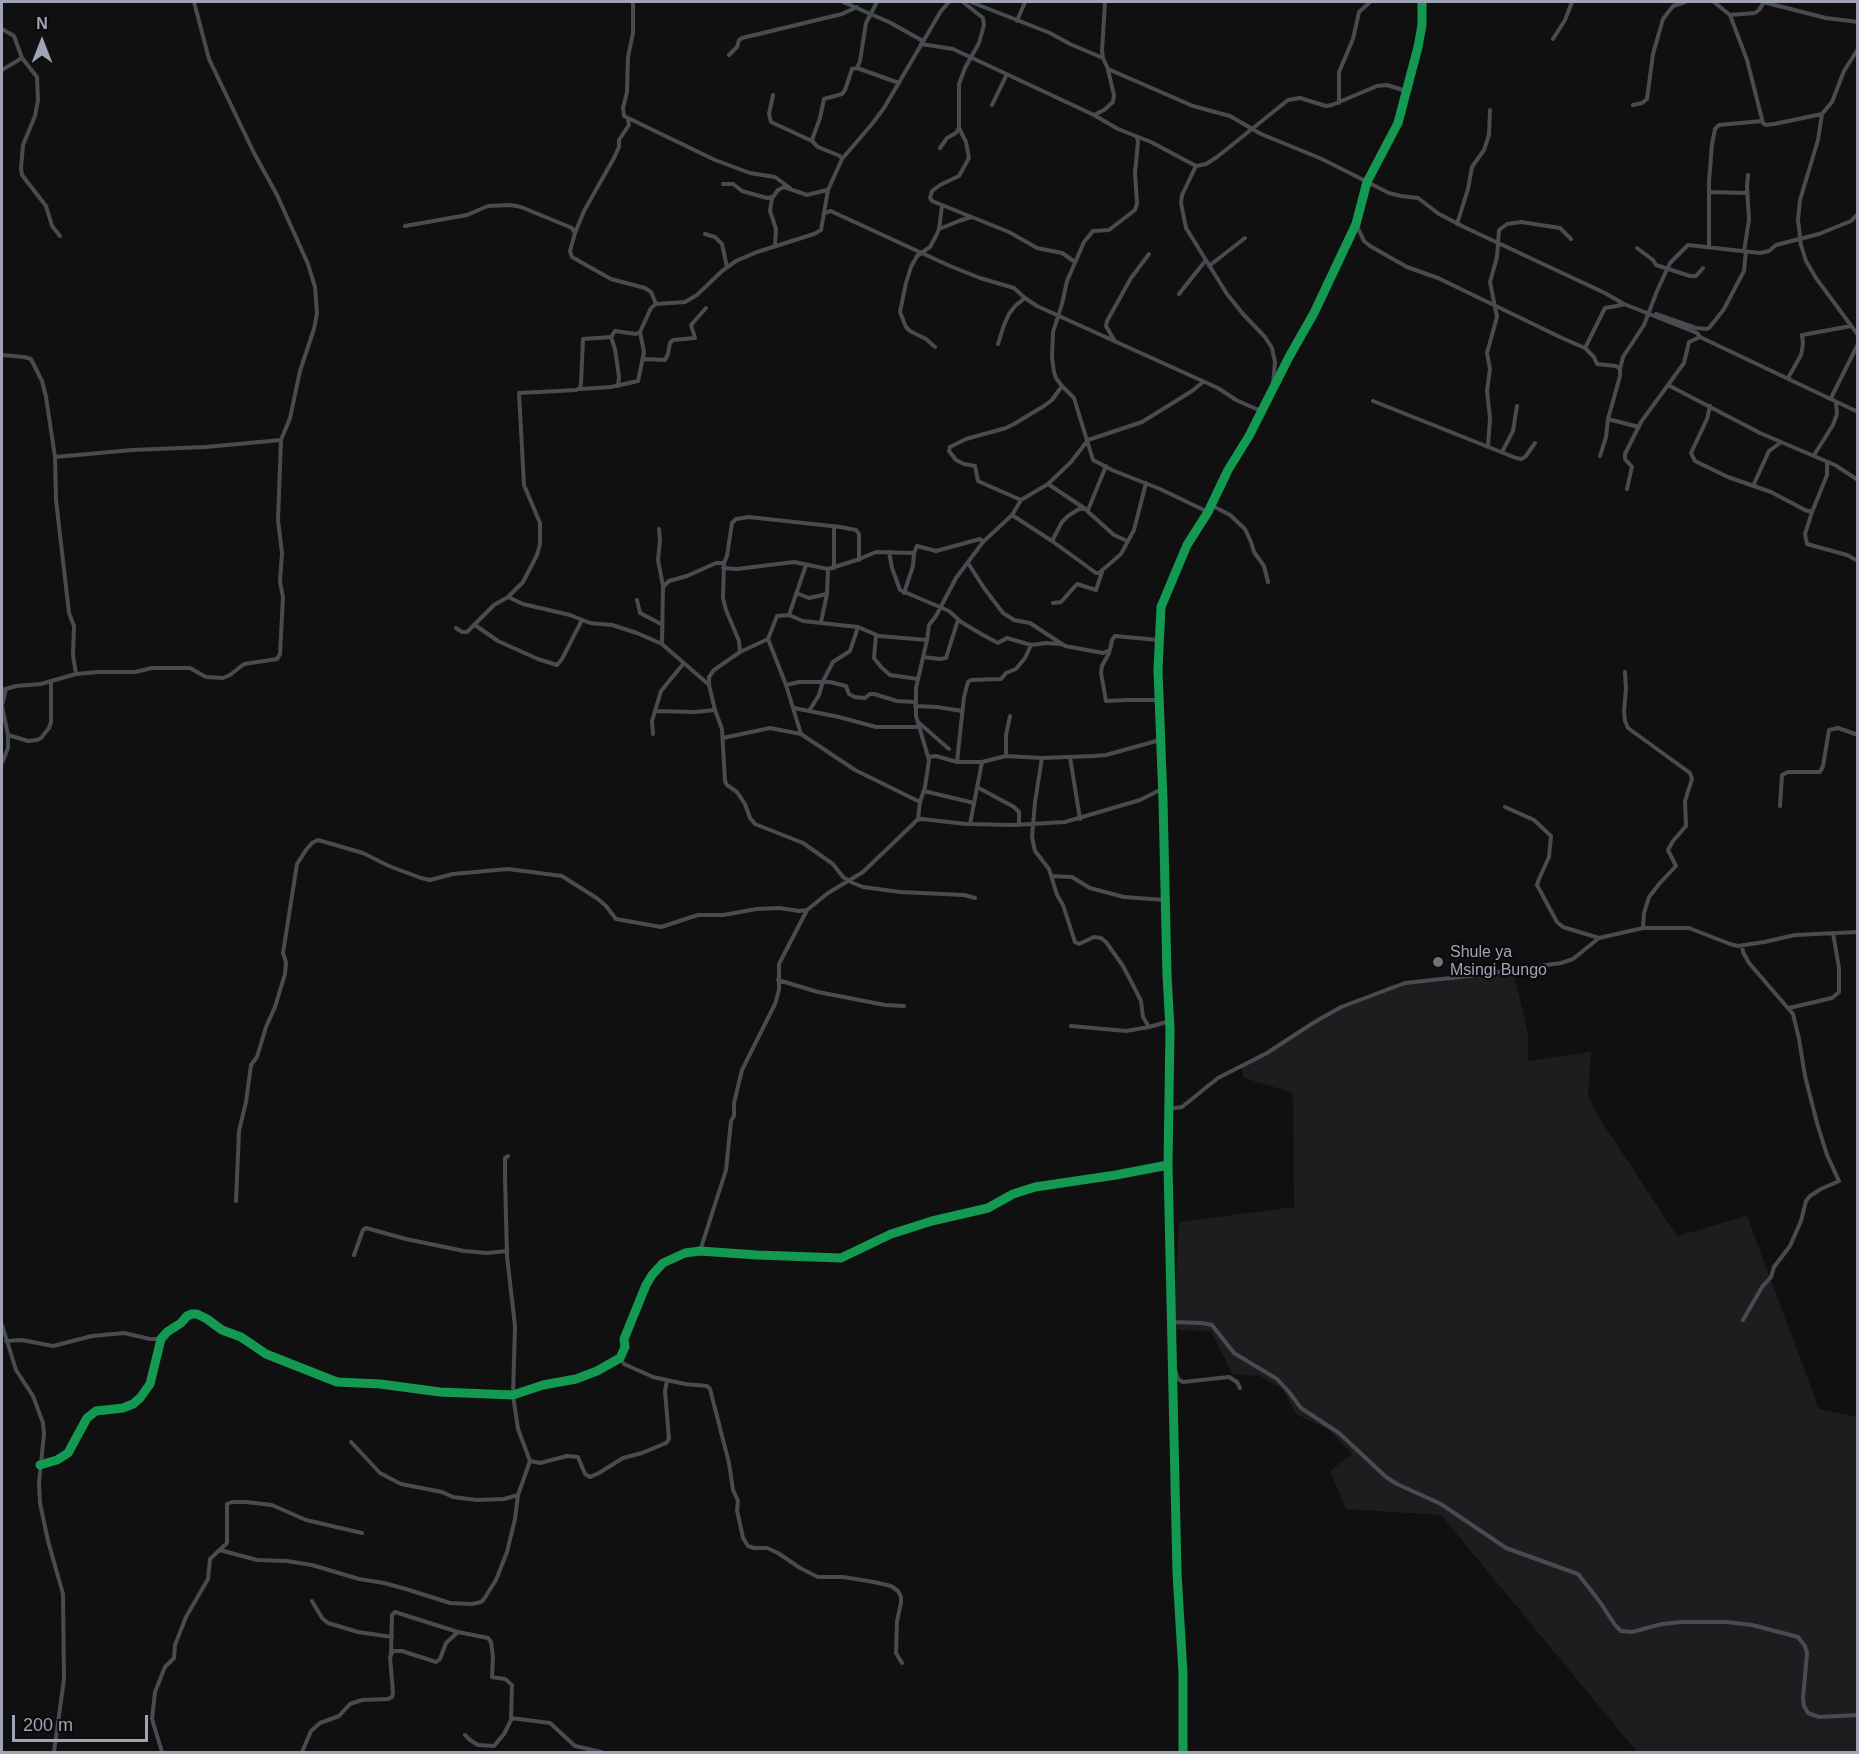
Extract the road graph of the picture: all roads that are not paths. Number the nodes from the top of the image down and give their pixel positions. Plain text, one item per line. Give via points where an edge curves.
1 (194, 2) edge
2 (633, 2) edge
3 (843, 2) edge
4 (877, 2) edge
5 (949, 2) edge
6 (963, 2) edge
7 (971, 2) edge
8 (1025, 2) edge
9 (1105, 2) edge
10 (1370, 2) edge
11 (1422, 2) edge
12 (1572, 2) edge
13 (1685, 2) edge
14 (1714, 2) edge
15 (1764, 2) edge
16 (857, 7) junction
17 (870, 13) junction
18 (1730, 15) junction
19 (1017, 21) junction
20 (1857, 22) edge
21 (2, 29) edge
22 (1553, 39) dead end
23 (922, 43) junction
24 (1857, 48) edge
25 (729, 55) dead end
26 (971, 57) junction
27 (22, 58) junction
28 (1102, 58) junction
29 (857, 68) junction
30 (1108, 69) junction
31 (2, 70) edge
32 (1007, 74) junction
33 (898, 83) junction
34 (1406, 91) junction
35 (773, 95) dead end
36 (1339, 103) junction
37 (992, 105) dead end
38 (1633, 105) dead end
39 (1490, 110) dead end
40 (1822, 114) junction
41 (1094, 115) junction
42 (628, 119) junction
43 (1762, 121) junction
44 (959, 128) junction
45 (1252, 129) junction
46 (1137, 137) junction
47 (812, 141) junction
48 (940, 148) dead end
49 (842, 159) junction
50 (1196, 165) junction
51 (1748, 175) dead end
52 (1367, 182) junction
53 (723, 184) dead end
54 (790, 188) junction
55 (828, 190) junction
56 (1709, 192) junction
57 (1747, 193) junction
58 (772, 197) junction
59 (826, 203) junction
60 (942, 206) junction
61 (831, 211) junction
62 (824, 213) junction
63 (1857, 214) edge
64 (972, 217) junction
65 (1356, 224) junction
66 (1457, 224) junction
67 (405, 226) dead end
68 (939, 230) junction
69 (574, 233) junction
70 (705, 234) dead end
71 (60, 236) dead end
72 (1245, 238) dead end
73 (1571, 238) dead end
74 (1800, 238) junction
75 (1497, 243) junction
76 (775, 246) junction
77 (930, 247) junction
78 (1709, 247) junction
79 (1636, 248) dead end
80 (1745, 251) junction
81 (921, 252) junction
82 (1149, 254) dead end
83 (930, 257) junction
84 (1206, 260) junction
85 (1075, 262) junction
86 (1209, 266) junction
87 (727, 267) junction
88 (1703, 268) dead end
89 (1668, 269) junction
90 (1179, 294) dead end
91 (1025, 298) junction
92 (656, 304) junction
93 (1624, 304) junction
94 (1494, 306) junction
95 (706, 308) dead end
96 (1648, 312) junction
97 (1058, 315) junction
98 (1851, 326) junction
99 (640, 332) junction
100 (1857, 335) edge
101 (611, 337) junction
102 (1700, 337) junction
103 (1114, 341) junction
104 (999, 344) dead end
105 (1857, 344) edge
106 (935, 346) dead end
107 (1585, 348) junction
108 (2, 355) edge
109 (643, 359) junction
110 (1620, 369) junction
111 (1788, 378) junction
112 (1203, 382) junction
113 (1668, 385) junction
114 (618, 386) junction
115 (1062, 386) junction
116 (1273, 387) junction
117 (576, 390) junction
118 (1831, 398) junction
119 (1373, 401) dead end
120 (1836, 402) junction
121 (1517, 406) dead end
122 (1710, 406) junction
123 (1262, 411) junction
124 (1857, 412) edge
125 (1608, 419) junction
126 (1639, 427) junction
127 (281, 440) junction
128 (1088, 441) junction
129 (1780, 442) junction
130 (1535, 443) dead end
131 (1488, 447) junction
132 (1502, 452) junction
133 (1814, 455) junction
134 (1600, 456) dead end
135 (54, 457) junction
136 (1827, 463) junction
137 (1106, 466) junction
138 (1857, 480) edge
139 (1146, 483) junction
140 (1048, 484) junction
141 (1752, 486) junction
142 (1627, 489) dead end
143 (1021, 500) junction
144 (1211, 505) junction
145 (1087, 509) junction
146 (1208, 512) junction
147 (1812, 512) junction
148 (1012, 515) junction
149 (834, 526) junction
150 (659, 529) dead end
151 (1052, 541) junction
152 (1127, 541) junction
153 (983, 542) junction
154 (889, 552) junction
155 (914, 553) junction
156 (859, 560) junction
157 (1857, 561) edge
158 (968, 564) junction
159 (724, 565) junction
160 (806, 565) junction
161 (831, 568) junction
162 (1102, 571) junction
163 (1268, 582) dead end
164 (663, 587) junction
165 (796, 593) junction
166 (904, 593) junction
167 (827, 594) junction
168 (508, 597) junction
169 (637, 600) dead end
170 (1053, 603) dead end
171 (941, 608) junction
172 (789, 615) junction
173 (958, 619) junction
174 (582, 620) junction
175 (821, 622) junction
176 (661, 624) junction
177 (475, 625) junction
178 (858, 627) junction
179 (456, 628) dead end
180 (876, 635) junction
181 (768, 639) junction
182 (927, 640) junction
183 (1158, 640) junction
184 (662, 644) junction
185 (1062, 644) junction
186 (1031, 645) junction
187 (1110, 650) junction
188 (740, 652) junction
189 (923, 657) junction
190 (684, 663) junction
191 (1625, 672) dead end
192 (76, 674) junction
193 (918, 679) junction
194 (51, 681) junction
195 (823, 681) junction
196 (709, 685) junction
197 (786, 685) junction
198 (4, 690) edge
199 (1158, 700) junction
200 (915, 704) junction
201 (2, 706) edge
202 (794, 708) junction
203 (715, 710) junction
204 (655, 711) junction
205 (809, 711) junction
206 (962, 711) junction
207 (1010, 716) dead end
208 (917, 721) junction
209 (919, 727) junction
210 (653, 734) dead end
211 (801, 734) junction
212 (8, 735) junction
213 (1857, 735) edge
214 (723, 738) junction
215 (1161, 740) junction
216 (949, 749) dead end
217 (1006, 756) junction
218 (928, 757) junction
219 (1070, 757) junction
220 (1042, 758) junction
221 (957, 762) junction
222 (982, 762) junction
223 (2, 763) edge
224 (977, 787) junction
225 (1162, 789) junction
226 (924, 791) junction
227 (920, 802) junction
228 (974, 803) junction
229 (1780, 806) dead end
230 (1505, 807) dead end
231 (1080, 819) junction
232 (917, 820) junction
233 (1033, 823) junction
234 (970, 824) junction
235 (1018, 824) junction
236 (1051, 876) junction
237 (848, 881) junction
238 (975, 898) dead end
239 (1165, 900) junction
240 (807, 910) junction
241 (1644, 928) junction
242 (1857, 932) edge
243 (1833, 933) junction
244 (1599, 938) junction
245 (1742, 945) junction
246 (778, 980) junction
247 (903, 1006) dead end
248 (1789, 1008) junction
249 (1170, 1021) junction
250 (1071, 1026) dead end
251 (1149, 1027) junction
252 (1169, 1109) junction
253 (508, 1156) dead end
254 (1168, 1165) junction
255 (236, 1201) dead end
256 (507, 1251) junction
257 (700, 1251) junction
258 (354, 1255) dead end
259 (1743, 1320) dead end
260 (1172, 1322) junction
261 (2, 1325) edge
262 (160, 1339) junction
263 (6, 1341) junction
264 (620, 1358) junction
265 (1173, 1364) junction
266 (667, 1381) junction
267 (1240, 1388) dead end
268 (513, 1395) junction
269 (351, 1442) dead end
270 (530, 1461) junction
271 (40, 1466) junction
272 (518, 1495) junction
273 (362, 1533) dead end
274 (220, 1550) junction
275 (312, 1601) dead end
276 (458, 1632) junction
277 (392, 1637) junction
278 (391, 1653) junction
279 (902, 1663) dead end
280 (1857, 1715) edge
281 (512, 1718) junction
282 (465, 1735) dead end
283 (54, 1752) edge
284 (162, 1752) edge
285 (302, 1752) edge
286 (601, 1752) edge
287 (1183, 1752) edge

1 - 127 street via 209,59 294,232 315,287 315,329
2 - 42 street via 633,33 622,114
3 - 16 street
4 - 17 street
5 - 23 street
6 - 26 street via 984,21
7 - 19 street
8 - 19 street
9 - 28 street
10 - 36 street via 1359,12 1340,72
11 - 34 street via 1419,47
12 - 22 street
13 - 38 street via 1673,6 1663,20 1653,54 1647,99
14 - 18 street
15 - 18 street via 1755,13
15 - 20 street
16 - 17 street
16 - 25 street via 742,38
17 - 23 street
17 - 29 street
18 - 43 street via 1747,60
19 - 28 street
21 - 27 street via 14,36
23 - 26 street
23 - 33 street
24 - 40 street via 1832,102
26 - 32 street
26 - 44 street via 959,84
27 - 31 street
27 - 71 street via 39,82 35,116 23,145 22,176 46,206 52,226
28 - 30 street
29 - 33 street
29 - 47 street via 852,69 842,94 824,99
30 - 41 street via 1113,102
30 - 45 street via 1193,106 1230,116
32 - 37 street
32 - 41 street
33 - 49 street via 872,124
34 - 36 street via 1377,86
34 - 52 street via 1398,123
35 - 47 street via 771,122
36 - 45 street via 1326,105 1295,98
39 - 66 street via 1489,135 1472,167
40 - 43 street via 1766,125
40 - 74 street via 1800,200
41 - 46 street
42 - 54 street via 744,171 775,177
42 - 69 street via 614,158
43 - 56 street via 1719,125 1715,129
44 - 48 street
44 - 60 street via 969,158 959,176 932,191 932,201
45 - 50 street via 1206,164
45 - 52 street
46 - 50 street
46 - 85 street via 1135,210 1109,230 1089,234
47 - 49 street
49 - 55 street
50 - 84 street via 1181,203 1186,228
51 - 57 street
52 - 65 street
52 - 66 street via 1389,193 1418,198
53 - 58 street via 733,184 764,198
54 - 55 street via 807,195
54 - 58 street via 780,188
55 - 59 street
56 - 57 street
56 - 78 street
57 - 80 street
58 - 76 street
59 - 61 street
59 - 62 street
60 - 64 street
60 - 68 street
61 - 62 street
61 - 81 street
62 - 76 street via 820,231
63 - 74 street via 1851,221
64 - 68 street
64 - 85 street via 1037,248 1062,253
65 - 94 street via 1370,246
65 - 116 street
66 - 75 street
67 - 69 street via 467,215 488,206 511,205 561,222
68 - 77 street
69 - 92 street via 572,257 611,279 651,291
70 - 87 street via 722,244
72 - 86 street
73 - 75 street via 1560,228 1521,222 1503,226
74 - 80 street via 1766,252
74 - 98 street via 1806,261
75 - 93 street
75 - 94 street via 1490,282
76 - 87 street
77 - 81 street
77 - 83 street
78 - 80 street
78 - 89 street via 1688,245
79 - 89 street via 1654,264
80 - 96 street via 1744,271 1724,309 1707,328 1690,327
81 - 83 street
81 - 106 street via 908,274 900,312 910,331
82 - 103 street via 1126,285 1107,321
83 - 91 street via 1014,288
84 - 86 street
84 - 90 street
85 - 97 street
86 - 116 street via 1272,348
87 - 92 street via 685,302
88 - 89 street via 1694,277
89 - 96 street
91 - 97 street
91 - 104 street via 1009,314
92 - 99 street
93 - 96 street
93 - 107 street via 1605,308
94 - 107 street
94 - 131 street via 1497,321 1488,353
95 - 109 street via 691,326 695,338 673,340 665,360
96 - 102 street
96 - 110 street via 1624,354
97 - 103 street
97 - 115 street via 1052,358
98 - 100 street
98 - 111 street via 1802,335 1801,354
99 - 101 street via 615,331
99 - 109 street
101 - 114 street
101 - 117 street via 582,339 581,383
102 - 111 street
102 - 113 street via 1689,342 1684,363
103 - 112 street
105 - 118 street
107 - 110 street via 1597,364
108 - 135 street via 33,362 46,397
109 - 114 street via 638,381
110 - 125 street
111 - 118 street
112 - 123 street
112 - 128 street via 1142,422
113 - 122 street
113 - 126 street
114 - 117 street
115 - 128 street via 1074,398
115 - 143 street via 1052,400 1014,424 950,447 957,460 975,466 980,483
116 - 123 street
117 - 168 street via 519,393 524,485 540,523 541,536 537,555 523,582
118 - 120 street
119 - 131 street
120 - 124 street
120 - 133 street via 1833,425
121 - 132 street via 1513,431
122 - 129 street
122 - 141 street via 1692,457
123 - 144 street
125 - 126 street
125 - 134 street
126 - 142 street via 1625,457 1632,467
127 - 135 street
127 - 192 street via 278,520 283,622 279,657 248,663 217,678 187,668
128 - 137 street via 1093,460
128 - 140 street
129 - 133 street
129 - 141 street via 1769,451
130 - 132 street via 1521,459
131 - 132 street
133 - 136 street
135 - 192 street
136 - 138 street
136 - 147 street via 1827,475
137 - 139 street
137 - 145 street
139 - 146 street
139 - 152 street via 1134,530
140 - 143 street
140 - 145 street
141 - 147 street
143 - 148 street
144 - 146 street
144 - 163 street via 1230,515 1245,530
145 - 151 street via 1078,509 1068,516
145 - 152 street via 1114,535
146 - 183 street via 1187,545 1162,602
147 - 157 street via 1805,534 1807,544
148 - 151 street
148 - 153 street
149 - 156 street via 859,534
149 - 159 street via 742,518 732,523
149 - 161 street
150 - 164 street via 658,560
151 - 162 street via 1096,573
152 - 162 street via 1121,554
153 - 155 street via 977,539 936,550 917,546
153 - 158 street
154 - 155 street
154 - 156 street via 876,552
154 - 166 street via 897,586
155 - 166 street
156 - 161 street
158 - 171 street
158 - 185 street via 1004,613 1030,623
159 - 160 street via 736,569 794,562
159 - 164 street via 716,563
159 - 188 street via 724,605
160 - 161 street
160 - 165 street
161 - 167 street
162 - 170 street via 1096,590 1077,584 1061,602
164 - 176 street
165 - 167 street via 809,598
165 - 172 street
166 - 171 street
167 - 175 street
168 - 174 street
168 - 177 street
169 - 176 street via 640,613
171 - 173 street
171 - 182 street via 929,625
172 - 175 street
172 - 181 street via 777,616
173 - 186 street via 996,642 1010,638
173 - 189 street via 946,658
174 - 177 street via 557,664 498,641
174 - 184 street via 620,627
175 - 178 street
176 - 184 street
177 - 179 street via 465,633
178 - 180 street
178 - 195 street via 850,651 836,659
180 - 182 street
180 - 193 street via 874,658 881,667 890,675
181 - 188 street
181 - 197 street
182 - 189 street
183 - 187 street via 1116,636
183 - 199 street
184 - 190 street
185 - 186 street
185 - 187 street via 1094,652
186 - 206 street via 1016,669 998,680 968,682
187 - 199 street via 1101,673 1106,701
188 - 196 street via 711,674
189 - 193 street
190 - 196 street
190 - 204 street via 661,691
191 - 241 street via 1624,711 1628,728 1690,773 1692,779 1685,801 1686,826 1668,850 1676,866 1650,897
192 - 194 street
193 - 200 street
194 - 198 street
194 - 212 street via 49,728 41,738 28,741
195 - 197 street
195 - 200 street via 845,685 855,698 871,694
195 - 205 street
196 - 203 street
197 - 202 street
198 - 201 street
199 - 215 street
200 - 206 street
200 - 208 street
201 - 212 street
202 - 205 street
202 - 211 street
203 - 204 street
203 - 214 street
204 - 210 street
205 - 209 street via 876,727
206 - 221 street
207 - 217 street
208 - 209 street
208 - 216 street
209 - 218 street
211 - 214 street via 770,728
211 - 227 street via 855,770
212 - 223 street
213 - 229 street via 1838,728 1829,730 1820,772 1782,775
214 - 237 street via 724,781 737,792 752,821 803,843
215 - 219 street via 1106,755
215 - 225 street
217 - 220 street
217 - 222 street
218 - 221 street
218 - 226 street
219 - 220 street
219 - 231 street
220 - 233 street
221 - 222 street
222 - 224 street
224 - 228 street
224 - 235 street via 1014,807 1019,812
225 - 231 street
225 - 239 street
226 - 227 street
226 - 228 street
227 - 232 street
228 - 234 street
230 - 244 street via 1534,820 1551,836 1549,857 1538,885 1557,922
231 - 233 street
232 - 234 street
232 - 237 street via 863,872
233 - 235 street
233 - 236 street via 1035,851
234 - 235 street
236 - 239 street via 1072,878 1090,888 1124,897
236 - 251 street via 1075,942 1099,938 1106,942 1135,989
237 - 238 street via 869,888
237 - 240 street
239 - 249 street
240 - 246 street via 779,964
240 - 255 street via 768,908 698,915 657,926 616,919 598,899 562,876 508,869 430,880 325,841 312,843 297,864 283,953 285,974 257,1058 251,1065 239,1131
241 - 244 street
241 - 245 street via 1689,928
242 - 243 street
243 - 245 street
243 - 248 street via 1839,992 1832,998
244 - 252 street via 1561,963 1405,983 1341,1007 1218,1078 1182,1107
245 - 248 street via 1749,963
246 - 247 street via 835,995
246 - 257 street via 775,1004 742,1070 726,1170
248 - 259 street via 1817,1123 1839,1182 1806,1201 1790,1246
249 - 251 street
249 - 252 street
250 - 251 street via 1126,1031
252 - 254 street
253 - 256 street
254 - 257 street via 1035,1187 988,1208 891,1234 841,1258
254 - 260 street
256 - 258 street via 464,1251 366,1228
256 - 268 street via 515,1326
257 - 264 street via 671,1259 651,1275
260 - 265 street
260 - 280 street via 1212,1325 1234,1353 1277,1379 1302,1408 1339,1433 1397,1484 1441,1504 1506,1548 1578,1574 1621,1631 1681,1622 1726,1622 1797,1637 1807,1653 1803,1698 1808,1713 1819,1718
261 - 263 street
262 - 263 street via 124,1334 92,1336 53,1346
262 - 268 street via 187,1316 197,1314 266,1354 337,1382
262 - 271 street via 150,1384 140,1398 123,1408 96,1411 87,1418 68,1453
263 - 271 street via 43,1423
264 - 266 street via 624,1364
264 - 268 street via 576,1379
265 - 267 street via 1183,1382 1229,1377
265 - 287 street
266 - 270 street via 666,1443 623,1458 590,1477 578,1456 540,1463
266 - 279 street via 707,1386 711,1392 746,1544 778,1553 818,1577 874,1582 898,1591 901,1603 896,1653
268 - 270 street via 518,1429
269 - 272 street via 380,1473 401,1484 477,1500
270 - 272 street
271 - 283 street via 42,1517 63,1594 64,1679
272 - 274 street via 510,1542 496,1580 484,1599 474,1604 450,1603 312,1565 257,1560
273 - 274 street via 306,1520 272,1505 232,1502 227,1504 227,1543
274 - 284 street via 210,1559 208,1579 186,1617 174,1659 165,1667 155,1692 152,1719
275 - 277 street via 328,1623
276 - 277 street via 395,1611
276 - 278 street via 446,1643 436,1662 402,1651
276 - 281 street via 491,1642 492,1677 512,1685
277 - 278 street
278 - 285 street via 392,1697 350,1704 339,1716 311,1731
281 - 282 street via 494,1746 478,1745
281 - 286 street via 550,1723 575,1746

